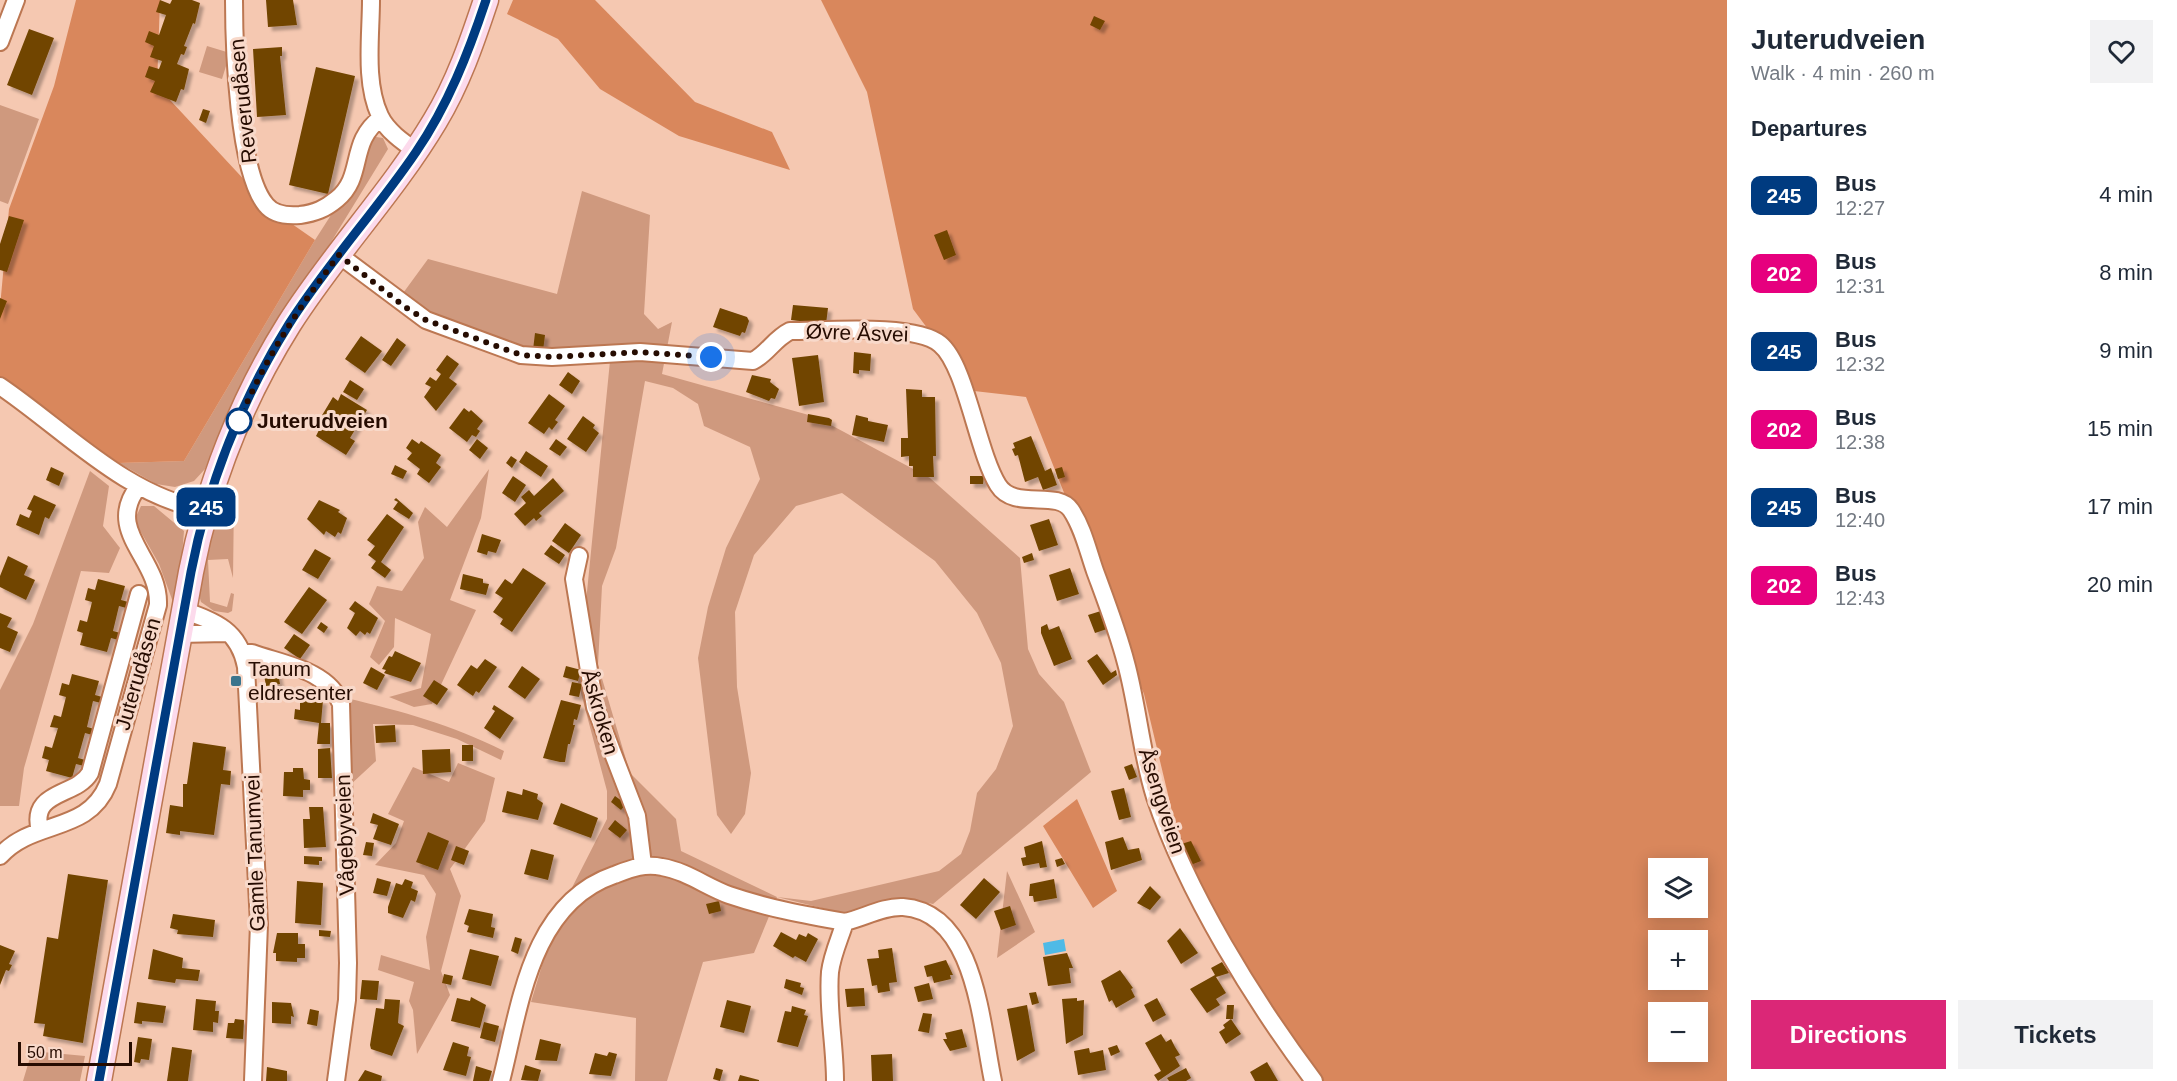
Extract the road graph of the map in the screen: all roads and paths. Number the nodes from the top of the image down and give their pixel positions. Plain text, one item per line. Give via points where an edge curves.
1 (16, 0) edge
2 (234, 0) edge
3 (371, 0) edge
4 (486, 0) edge
5 (0, 42) edge
6 (381, 117) junction
7 (416, 151) junction
8 (339, 255) junction
9 (0, 386) edge
10 (138, 487) junction
11 (1060, 501) joint
12 (205, 510) junction
13 (579, 556) dead end
14 (139, 594) dead end
15 (183, 610) junction
16 (226, 633) junction
17 (179, 634) junction
18 (243, 653) junction
19 (40, 831) junction
20 (0, 856) edge
21 (643, 865) junction
22 (844, 922) junction
23 (99, 1081) edge
24 (253, 1081) edge
25 (336, 1081) edge
26 (501, 1081) edge
27 (835, 1081) edge
28 (993, 1081) edge
29 (1314, 1081) edge

1 - 5 street
2 - 6 street, Reverudåsen via 242,127 249,170 268,208 285,216 304,214 321,211 339,198 351,181 362,137
3 - 6 street via 371,74
4 - 7 main road via 452,89
6 - 7 street via 400,140
7 - 8 main road
8 - 11 street, Øvre Åsvei via 426,320 521,355 640,352 753,361 790,331 871,330 932,339 942,345 952,362 999,488 1029,500
8 - 12 main road via 268,359 235,429
9 - 10 street
10 - 12 street via 185,507
10 - 19 street, Juterudåsen via 128,499 127,528 153,573 158,605 108,784 89,813
11 - 29 street, Åsengveien via 1070,508 1080,529 1123,653 1145,762 1170,838 1193,886 1272,1023
12 - 15 main road
13 - 21 street, Åskroken via 574,579 595,707 637,816
14 - 19 street, Juterudåsen via 90,772 81,783 44,804 39,814
15 - 16 street via 219,623
15 - 17 main road
16 - 17 street
16 - 18 street via 239,642
17 - 23 main road
18 - 24 street, Gamle Tanumvei via 259,924
18 - 25 street, Vågebyveien via 308,672 336,691 341,704 348,963
19 - 20 street, Juterudåsen via 19,840
21 - 22 street via 672,869 767,907
21 - 26 street via 592,885 556,919 530,968
22 - 27 street via 829,984
22 - 28 street via 901,907 924,911 956,938 965,955

